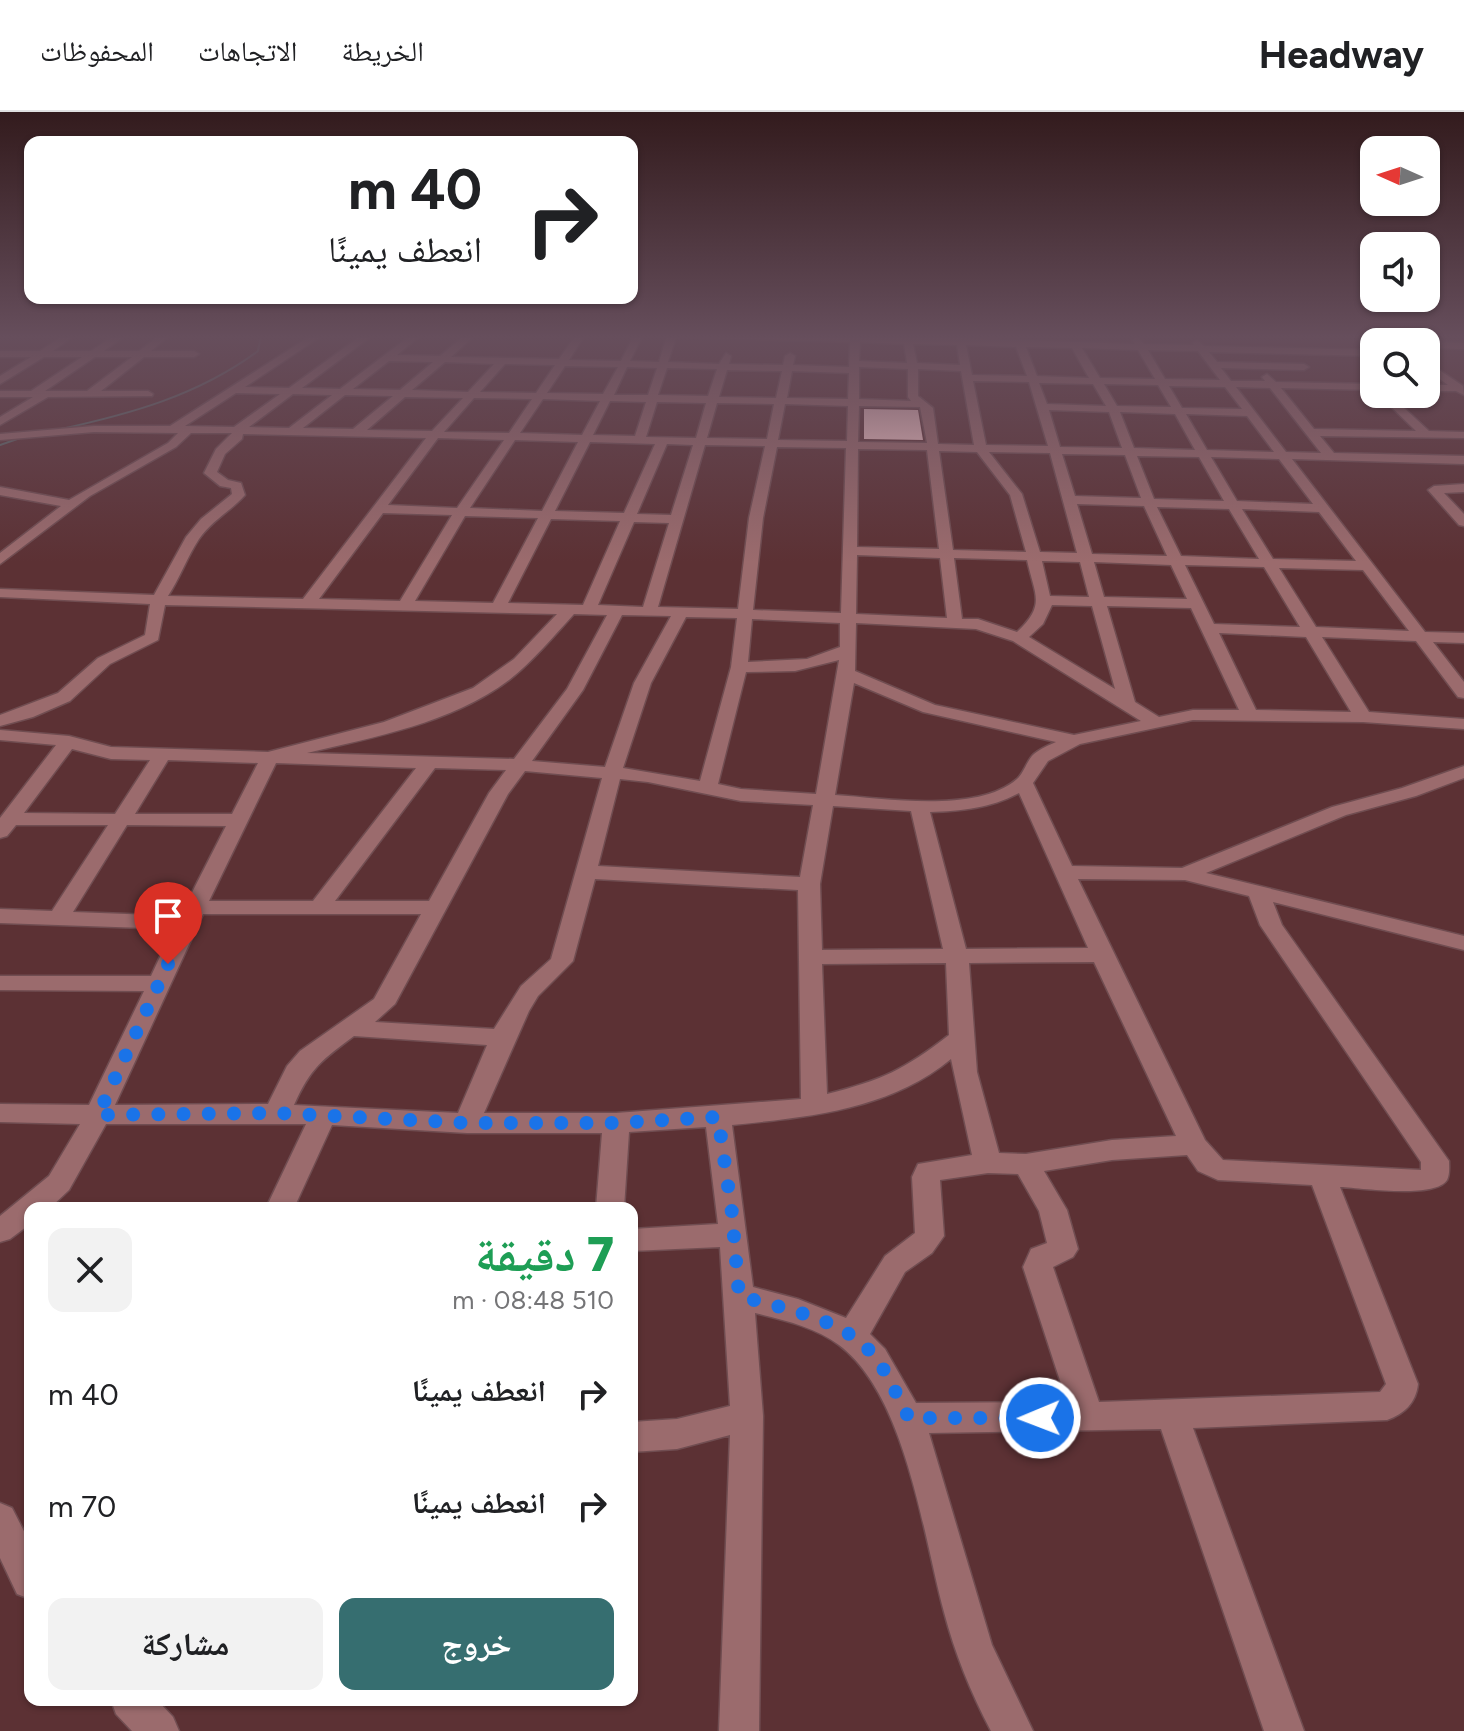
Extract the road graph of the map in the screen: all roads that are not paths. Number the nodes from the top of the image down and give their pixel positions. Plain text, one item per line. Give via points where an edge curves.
1 (201, 411) edge
2 (263, 411) edge
3 (318, 411) edge
4 (381, 411) edge
5 (457, 411) edge
6 (529, 411) edge
7 (602, 411) edge
8 (649, 411) edge
9 (709, 411) edge
10 (779, 411) edge
11 (852, 411) edge
12 (928, 411) edge
13 (973, 411) edge
14 (1044, 411) edge
15 (1114, 411) edge
16 (1163, 411) edge
17 (1177, 411) junction
18 (1248, 411) edge
19 (1293, 411) edge
20 (1401, 411) edge
21 (1250, 413) junction
22 (172, 430) junction
23 (188, 430) junction
24 (237, 430) junction
25 (291, 432) junction
26 (1310, 432) junction
27 (356, 433) junction
28 (1382, 434) junction
29 (1426, 434) junction
30 (1464, 435) edge
31 (434, 436) junction
32 (0, 437) edge
33 (510, 438) junction
34 (585, 440) junction
35 (639, 441) junction
36 (662, 442) junction
37 (699, 443) junction
38 (773, 444) junction
39 (853, 446) junction
40 (932, 447) junction
41 (981, 449) junction
42 (1055, 451) junction
43 (1128, 453) junction
44 (1204, 455) junction
45 (1283, 456) junction
46 (1330, 456) junction
47 (1406, 458) junction
48 (1464, 460) edge
49 (1464, 488) edge
50 (0, 491) edge
51 (1069, 500) junction
52 (1149, 503) junction
53 (70, 504) junction
54 (1233, 505) junction
55 (1323, 508) junction
56 (380, 509) junction
57 (461, 512) junction
58 (544, 515) junction
59 (627, 518) junction
60 (675, 519) junction
61 (1464, 522) edge
62 (852, 551) junction
63 (948, 554) junction
64 (1034, 557) junction
65 (1086, 558) junction
66 (0, 560) edge
67 (1176, 561) junction
68 (1270, 564) junction
69 (1369, 566) junction
70 (0, 593) edge
71 (158, 600) junction
72 (1043, 600) junction
73 (1099, 601) junction
74 (308, 603) junction
75 (1196, 604) junction
76 (405, 605) junction
77 (499, 607) junction
78 (579, 610) junction
79 (617, 611) junction
80 (649, 611) junction
81 (681, 612) junction
82 (743, 614) junction
83 (850, 619) junction
84 (955, 622) junction
85 (1208, 628) junction
86 (1310, 631) junction
87 (1420, 634) junction
88 (1019, 638) junction
89 (1464, 638) edge
90 (848, 649) junction
91 (739, 667) junction
92 (847, 673) junction
93 (1464, 693) edge
94 (1128, 707) junction
95 (1249, 714) junction
96 (1363, 717) junction
97 (0, 721) edge
98 (1154, 721) junction
99 (1464, 724) edge
100 (0, 735) edge
101 (1074, 740) junction
102 (69, 741) junction
103 (163, 754) junction
104 (270, 757) junction
105 (429, 763) junction
106 (518, 765) junction
107 (1464, 772) edge
108 (611, 773) junction
109 (1024, 783) junction
110 (707, 789) junction
111 (822, 801) junction
112 (919, 806) junction
113 (123, 818) junction
114 (241, 820) junction
115 (5, 826) edge
116 (588, 872) junction
117 (1064, 872) junction
118 (1185, 874) junction
119 (809, 884) junction
120 (1258, 892) junction
121 (319, 908) junction
122 (434, 908) junction
123 (191, 915) junction
124 (0, 916) edge
125 (59, 917) junction
126 (1464, 943) edge
127 (1102, 955) junction
128 (809, 957) junction
129 (957, 958) junction
130 (0, 983) edge
131 (159, 984) junction
132 (350, 1028) junction
133 (502, 1038) junction
134 (960, 1039) junction
135 (814, 1107) junction
136 (0, 1113) edge
137 (277, 1113) junction
138 (98, 1115) junction
139 (323, 1116) junction
140 (718, 1117) junction
141 (467, 1123) junction
142 (616, 1123) junction
143 (1194, 1145) junction
144 (988, 1163) junction
145 (1026, 1164) junction
146 (1322, 1176) junction
147 (39, 1202) edge
148 (283, 1202) edge
149 (610, 1202) edge
150 (24, 1214) edge
151 (0, 1231) edge
152 (734, 1235) junction
153 (638, 1240) edge
154 (739, 1296) junction
155 (852, 1336) junction
156 (1172, 1414) junction
157 (747, 1416) junction
158 (1088, 1417) junction
159 (909, 1418) junction
160 (638, 1437) edge
161 (0, 1520) edge
162 (24, 1569) edge
163 (136, 1706) edge
164 (159, 1731) edge
165 (739, 1731) edge
166 (1013, 1731) edge
167 (1284, 1731) edge

1 - 22 street
2 - 24 street
3 - 25 street
4 - 27 street
5 - 31 street
6 - 33 street
7 - 34 street
8 - 35 street
9 - 37 street
10 - 38 street
11 - 39 street
12 - 40 street
13 - 41 street
14 - 42 street
15 - 43 street
16 - 17 street
17 - 21 street
17 - 44 street
18 - 21 street
19 - 26 street
20 - 29 street
21 - 45 street
22 - 23 street
22 - 32 street via 94,429
23 - 24 street
23 - 53 street via 172,445
24 - 25 street
24 - 71 street via 238,437 220,452 210,473 237,486 239,495 191,540
25 - 27 street
26 - 28 street
26 - 46 street
27 - 31 street
28 - 29 street
28 - 47 street
29 - 30 street
31 - 33 street
31 - 56 street
33 - 34 street
33 - 57 street
34 - 35 street
34 - 58 street
35 - 36 street
36 - 37 street
36 - 59 street
37 - 38 street
37 - 60 street
38 - 39 street
38 - 82 street
39 - 40 street
39 - 62 street
40 - 41 street
40 - 63 street
41 - 42 street
41 - 64 street via 1016,494
42 - 43 street
42 - 51 street
43 - 44 street
43 - 52 street
44 - 45 street
44 - 54 street
45 - 46 street
45 - 55 street
46 - 47 street
47 - 48 street
49 - 61 street via 1434,490
50 - 53 street
51 - 52 street
51 - 65 street
52 - 54 street
52 - 67 street
53 - 66 street
54 - 55 street
54 - 68 street
55 - 69 street
56 - 57 street
56 - 74 street
57 - 58 street
57 - 76 street
58 - 59 street
58 - 77 street
59 - 60 street
59 - 78 street
60 - 80 street
62 - 63 street
62 - 83 street
63 - 64 street
63 - 84 street
64 - 65 street
64 - 72 street
65 - 67 street
65 - 73 street
67 - 68 street
67 - 75 street
68 - 69 street
68 - 86 street
69 - 87 street
70 - 71 street
71 - 74 street
71 - 97 street via 152,637 104,661 64,697
72 - 73 street
72 - 88 street via 1038,621
73 - 75 street
73 - 94 street
74 - 76 street
75 - 85 street
76 - 77 street
77 - 78 street
78 - 79 street
78 - 104 street via 501,678 478,691 395,723
79 - 80 street
79 - 106 street via 575,690
80 - 81 street
81 - 82 street
81 - 108 street via 640,690
82 - 83 street
82 - 91 street
83 - 84 street
83 - 90 street
84 - 88 street
85 - 86 street
85 - 95 street
86 - 87 street
86 - 96 street
87 - 89 street
87 - 93 street
88 - 94 street
90 - 91 street via 824,663
90 - 92 street
91 - 110 street
92 - 101 street via 924,708
92 - 111 street via 831,778
94 - 98 street
95 - 96 street
95 - 98 street
96 - 99 street
98 - 101 street
100 - 102 street
101 - 109 street via 1041,757
102 - 103 street via 111,753
102 - 115 street
103 - 104 street
103 - 113 street
104 - 105 street
104 - 114 street
105 - 106 street
105 - 121 street
106 - 108 street
106 - 122 street
107 - 118 street via 1339,811
108 - 110 street
108 - 116 street
109 - 112 street via 995,798
109 - 117 street
110 - 111 street
111 - 112 street
111 - 119 street
112 - 129 street
113 - 114 street
113 - 115 street
113 - 125 street
114 - 123 street
116 - 119 street
116 - 133 street via 562,961 528,992
117 - 118 street
117 - 127 street
118 - 120 street
119 - 128 street
120 - 126 street
120 - 146 street via 1271,925 1435,1161 1435,1176 1424,1181
121 - 122 street
121 - 123 street
122 - 132 street via 383,1004
123 - 125 street
123 - 131 street
124 - 125 street
127 - 129 street
127 - 143 street
128 - 129 street
128 - 135 street
129 - 134 street
130 - 131 street
131 - 138 street
132 - 133 street
132 - 137 street via 296,1072
133 - 141 street
134 - 135 street via 920,1071 879,1090
134 - 144 street
135 - 140 street
136 - 138 street
137 - 138 street
137 - 139 street
138 - 147 street via 59,1183
139 - 141 street
139 - 148 street
140 - 142 street
140 - 152 street
141 - 142 street
142 - 149 street
143 - 145 street via 1112,1150
143 - 146 street via 1218,1170
144 - 145 street
144 - 155 street via 928,1171 930,1236 895,1264
145 - 158 street via 1059,1224 1063,1249 1041,1257 1038,1267
146 - 156 street via 1402,1384 1401,1393 1387,1406
150 - 151 street
152 - 153 street
152 - 154 street
154 - 155 street via 813,1317
154 - 157 street
155 - 159 street via 875,1357
156 - 158 street
156 - 167 street
157 - 160 street via 677,1434
157 - 165 street
158 - 159 street
159 - 166 street via 964,1618 993,1699
161 - 162 street
163 - 164 street

